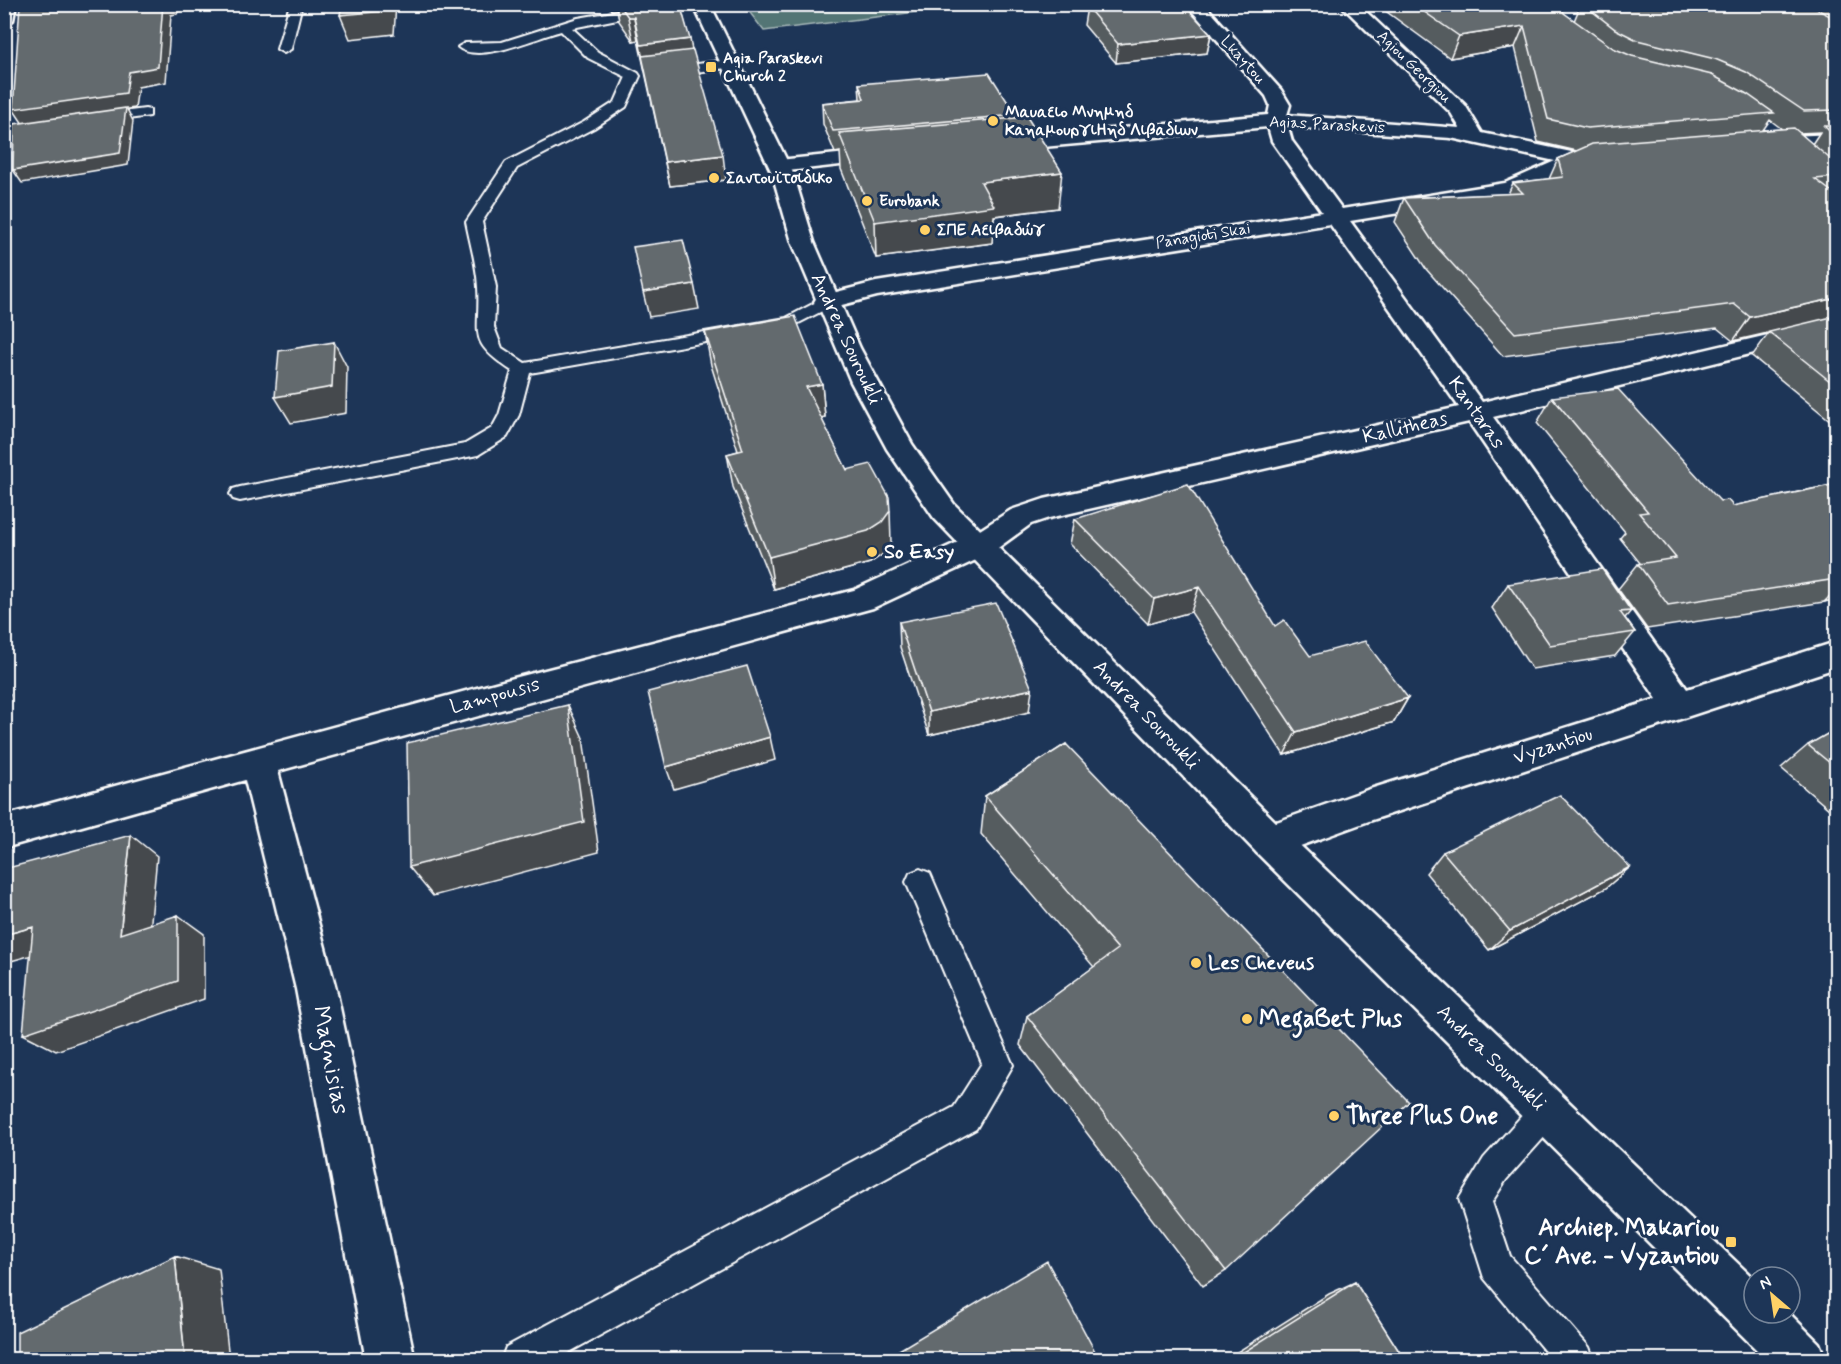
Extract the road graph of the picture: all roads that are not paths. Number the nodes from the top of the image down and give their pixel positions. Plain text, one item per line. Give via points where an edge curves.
1 (8, 4) edge
2 (296, 4) edge
3 (687, 4) edge
4 (701, 4) edge
5 (1194, 4) edge
6 (1348, 4) edge
7 (1581, 4) edge
8 (4, 20) edge
9 (563, 26) junction
10 (465, 47) dead end
11 (284, 49) dead end
12 (1599, 56) edge
13 (729, 64) junction
14 (644, 74) junction
15 (145, 113) dead end
16 (1276, 120) junction
17 (87, 121) edge
18 (1758, 122) edge
19 (63, 124) edge
20 (4, 133) edge
21 (1473, 135) junction
22 (1836, 140) edge
23 (1782, 142) junction
24 (1748, 145) edge
25 (977, 147) edge
26 (905, 153) edge
27 (1633, 154) edge
28 (1576, 159) junction
29 (1809, 164) edge
30 (779, 166) junction
31 (1334, 215) junction
32 (826, 302) junction
33 (1836, 326) edge
34 (522, 369) junction
35 (1476, 412) junction
36 (240, 494) dead end
37 (980, 545) junction
38 (1836, 655) edge
39 (1679, 705) junction
40 (258, 763) junction
41 (4, 832) edge
42 (1270, 841) junction
43 (920, 882) dead end
44 (1546, 1112) junction
45 (1742, 1300) edge
46 (1768, 1325) edge
47 (391, 1359) edge
48 (519, 1359) edge
49 (1576, 1359) edge
50 (1802, 1359) edge

1 - 8 street
2 - 11 lane
3 - 9 lane
4 - 13 street, Andrea Souroukli
5 - 16 street, Lkaytou via 1274,94 1280,105
6 - 21 street, Agiou Georgiou via 1458,109
7 - 12 street via 1580,10 1560,24
9 - 10 lane via 483,50
9 - 14 lane via 593,55
13 - 14 lane
13 - 30 street, Andrea Souroukli
14 - 34 lane via 621,104 511,165 474,222 487,287 485,327 494,351
15 - 17 lane
16 - 21 street, Agias Paraskevis
16 - 25 street, Agias Paraskevis
16 - 31 street, Kantaras via 1282,141
18 - 23 street
19 - 20 lane
21 - 28 street, Agias Paraskevis
22 - 23 street
23 - 24 street
23 - 29 street
26 - 30 street
27 - 28 street, Agias Paraskevis
28 - 31 street, Panagioti Skai via 1510,189
30 - 32 street, Andrea Souroukli
31 - 32 street, Panagioti Skai via 876,289
31 - 35 street, Kantaras
32 - 34 lane via 791,322
32 - 37 street, Andrea Souroukli via 891,436 944,511
33 - 35 street, Kallitheas
34 - 36 lane via 500,432 471,450
35 - 37 street, Kallitheas via 1044,509 1021,517
35 - 39 street, Kantaras
37 - 40 street, Lampousis via 862,600
37 - 42 street, Andrea Souroukli
38 - 39 street, Vyzantiou
39 - 42 street, Vyzantiou
40 - 41 street, Lampousis
40 - 47 street, Magnisias via 316,989
42 - 44 street, Andrea Souroukli
43 - 48 lane via 999,1065 965,1118
44 - 45 street, Andrea Souroukli
44 - 49 lane via 1495,1169 1475,1199 1496,1266
46 - 50 street, Andrea Souroukli

